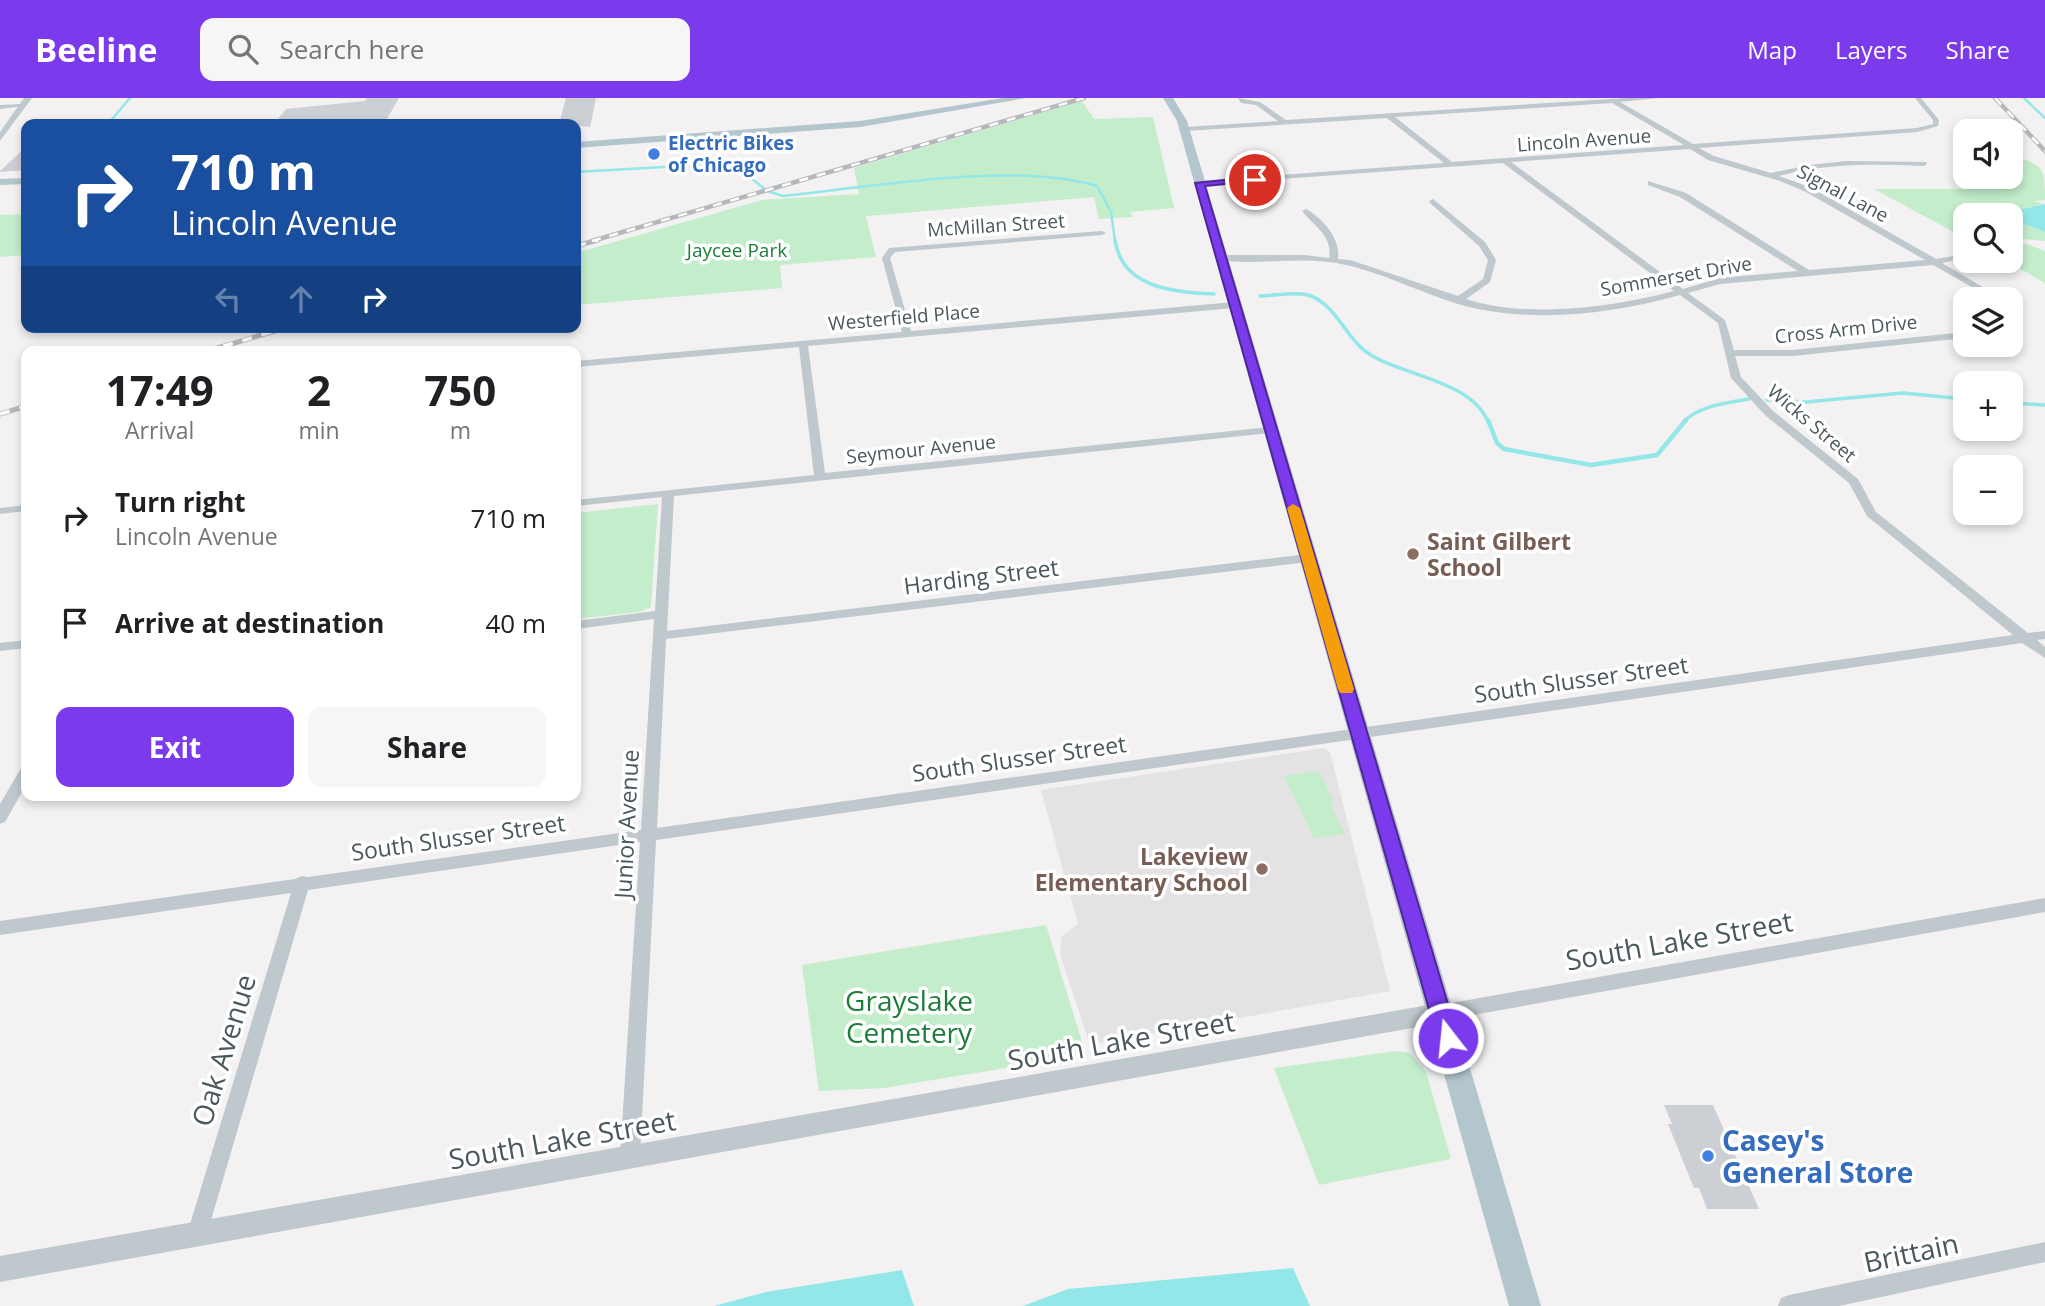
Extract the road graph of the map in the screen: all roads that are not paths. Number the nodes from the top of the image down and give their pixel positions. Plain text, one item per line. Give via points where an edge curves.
1 (28, 98) edge
2 (1021, 98) edge
3 (1168, 98) edge
4 (1241, 98) edge
5 (1656, 98) edge
6 (1918, 98) edge
7 (1610, 99) edge
8 (1259, 101) edge
9 (21, 106) junction
10 (0, 107) edge
11 (1389, 116) junction
12 (1285, 123) junction
13 (1185, 129) junction
14 (0, 138) edge
15 (581, 145) edge
16 (1695, 148) junction
17 (1505, 162) junction
18 (1923, 164) dead end
19 (1451, 165) junction
20 (1771, 176) junction
21 (21, 181) edge
22 (0, 182) edge
23 (1200, 183) junction
24 (1651, 183) dead end
25 (1433, 201) dead end
26 (1306, 211) dead end
27 (1102, 233) dead end
28 (1221, 258) junction
29 (1953, 258) edge
30 (1334, 260) junction
31 (1934, 262) junction
32 (1807, 273) junction
33 (1978, 287) edge
34 (1682, 291) junction
35 (1458, 300) junction
36 (1234, 305) junction
37 (907, 334) junction
38 (1953, 336) edge
39 (803, 343) junction
40 (1731, 353) junction
41 (581, 363) edge
42 (1270, 430) junction
43 (820, 478) junction
44 (668, 493) junction
45 (581, 502) edge
46 (21, 509) edge
47 (0, 511) edge
48 (1308, 558) junction
49 (661, 614) junction
50 (581, 624) edge
51 (2045, 635) edge
52 (660, 636) junction
53 (2025, 638) junction
54 (21, 645) edge
55 (0, 647) edge
56 (2045, 654) edge
57 (1359, 733) junction
58 (21, 781) edge
59 (0, 818) edge
60 (648, 834) junction
61 (302, 883) junction
62 (2045, 905) edge
63 (0, 928) edge
64 (1440, 1013) junction
65 (630, 1157) junction
66 (197, 1234) junction
67 (2045, 1252) edge
68 (0, 1269) edge
69 (1525, 1306) edge
70 (1789, 1306) edge

1 - 9 street
2 - 15 main road via 860,124
3 - 13 main road
4 - 8 street via 1243,103
5 - 7 street
6 - 16 street, Lincoln Avenue via 1937,120 1936,125
7 - 11 street
7 - 16 street, Signal Lane
8 - 12 street
9 - 10 street
9 - 14 street
11 - 12 street
11 - 19 street
12 - 13 street
13 - 23 main road
16 - 17 street, Lincoln Avenue
16 - 20 street, Signal Lane via 1724,163
17 - 19 street, Lincoln Avenue
17 - 34 street, Wicks Street
18 - 20 street via 1796,169
19 - 23 street, Lincoln Avenue
20 - 31 street, Signal Lane via 1809,190
21 - 22 main road
23 - 28 main road
24 - 32 street via 1683,194
25 - 35 street via 1482,244 1492,260 1487,280
26 - 30 street via 1331,237
27 - 37 street, McMillan Street via 892,250 886,258
28 - 30 street, Sommerset Drive
28 - 36 main road
29 - 31 street, Sommerset Drive
30 - 35 street, Sommerset Drive
31 - 32 street, Sommerset Drive
31 - 33 street
32 - 34 street, Sommerset Drive via 1720,281
34 - 35 street, Sommerset Drive via 1637,304 1534,313 1493,310
34 - 40 street, Wicks Street via 1722,322
36 - 37 street, Westerfield Place
36 - 42 main road
37 - 39 street, Westerfield Place
38 - 40 street, Cross Arm Drive via 1793,353
39 - 41 street, Westerfield Place
39 - 43 street
40 - 53 street, Wicks Street via 1736,378 1769,413 1854,481 1871,514
42 - 43 street, Seymour Avenue
42 - 48 main road
43 - 44 street, Seymour Avenue
44 - 45 street, Seymour Avenue
44 - 49 street, Junior Avenue
46 - 47 street
48 - 52 street, Harding Street
48 - 57 main road
49 - 50 street
49 - 52 street, Junior Avenue
51 - 53 street, South Slusser Street
52 - 60 street, Junior Avenue
53 - 56 street, Wicks Street
53 - 57 street, South Slusser Street
54 - 55 street
57 - 60 street, South Slusser Street
57 - 64 main road
58 - 59 street
60 - 61 street, South Slusser Street
60 - 65 street, Junior Avenue
61 - 63 street, South Slusser Street
61 - 66 street, Oak Avenue
62 - 64 street, South Lake Street
64 - 65 street, South Lake Street
64 - 69 main road
65 - 66 street, South Lake Street
66 - 68 street, South Lake Street
67 - 70 street, Brittain

